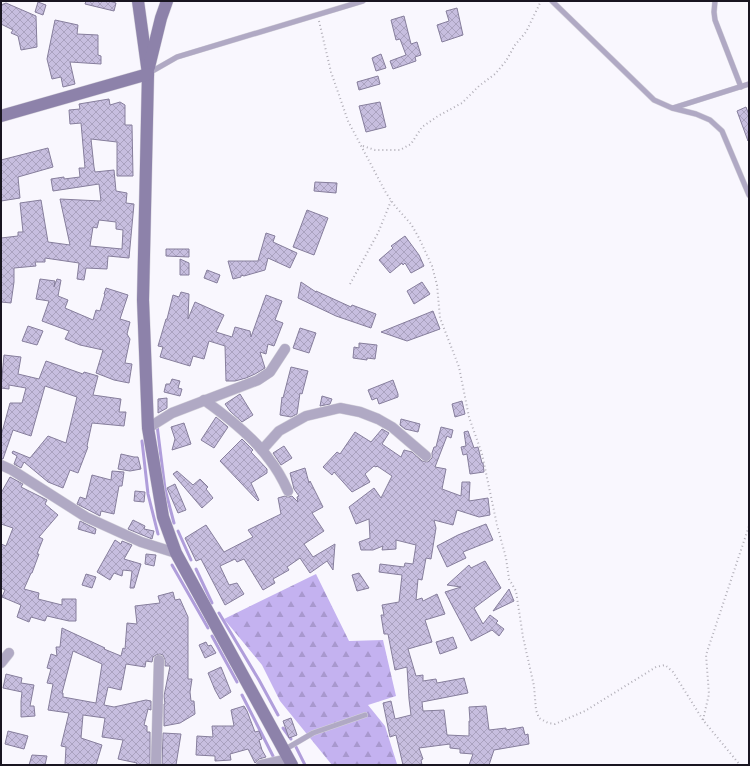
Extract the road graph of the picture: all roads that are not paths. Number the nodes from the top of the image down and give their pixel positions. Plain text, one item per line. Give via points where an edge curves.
1 (138, 1) edge
2 (167, 1) edge
3 (363, 1) edge
4 (552, 1) edge
5 (715, 1) edge
6 (148, 74) junction
7 (749, 84) edge
8 (741, 87) junction
9 (672, 108) junction
10 (1, 116) edge
11 (749, 195) edge
12 (285, 349) dead end
13 (204, 400) junction
14 (148, 428) junction
15 (262, 450) junction
16 (426, 456) dead end
17 (1, 465) edge
18 (288, 491) dead end
19 (176, 553) junction
20 (9, 653) dead end
21 (159, 660) dead end
22 (1, 663) edge
23 (365, 715) dead end
24 (288, 758) edge
25 (156, 765) edge
26 (261, 765) edge

1 - 6 main road
2 - 6 main road
3 - 6 lane via 177,57
4 - 9 lane via 654,100
5 - 8 lane via 715,20
6 - 10 main road
6 - 14 main road via 143,300
7 - 8 lane
8 - 9 lane
9 - 11 lane via 710,120 722,131
12 - 13 street via 270,372 258,380
13 - 14 street via 172,412
13 - 15 street
14 - 19 main road via 163,517
15 - 16 street via 279,431 306,416 340,408 378,418
15 - 18 street
17 - 19 street via 86,517 147,545
19 - 24 main road
20 - 22 street
21 - 25 street
23 - 24 lane via 313,733
24 - 26 street

